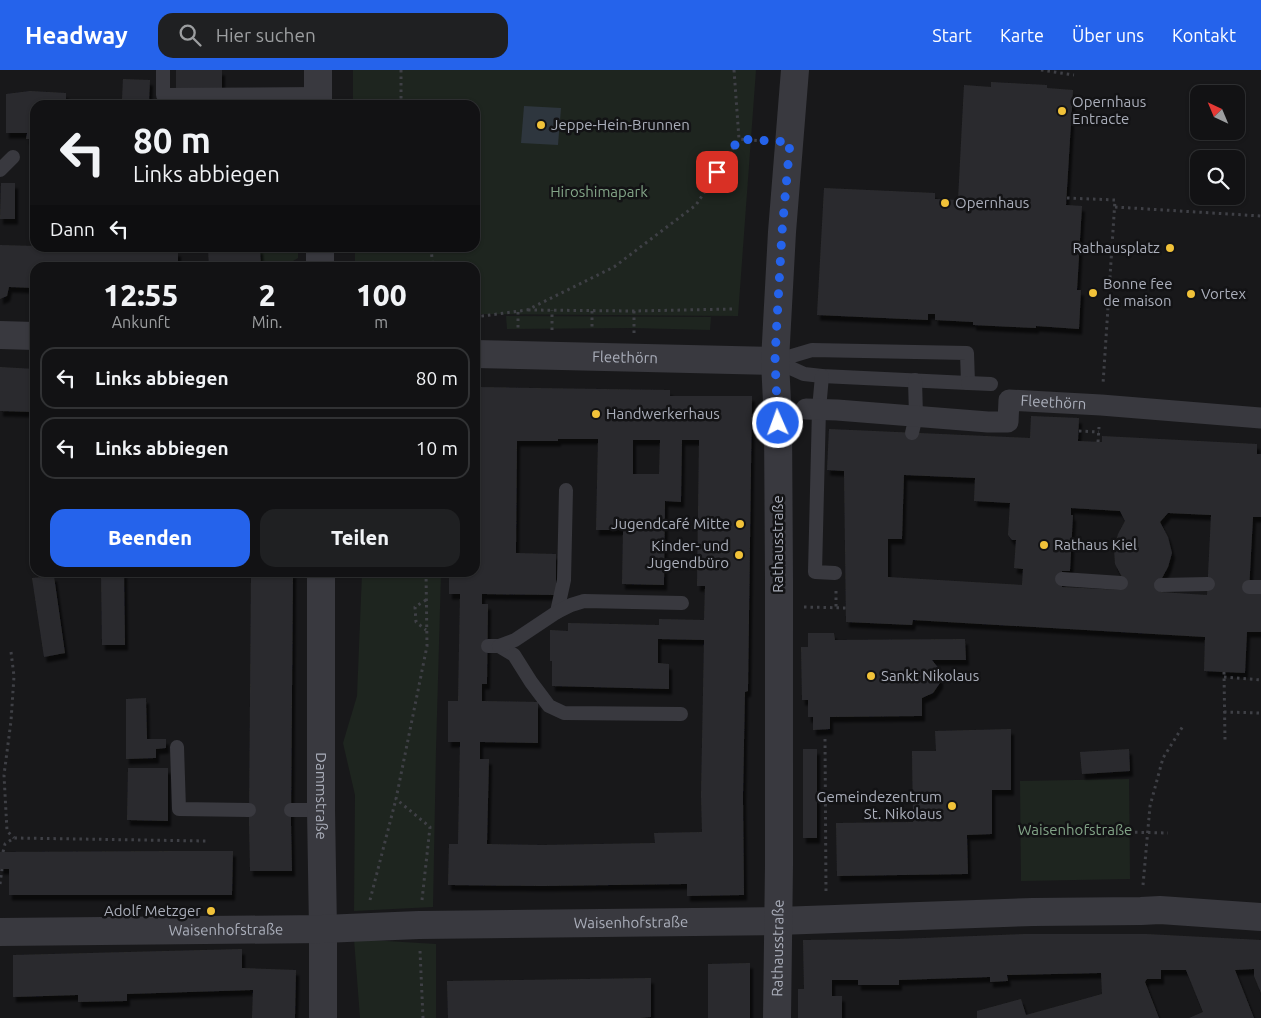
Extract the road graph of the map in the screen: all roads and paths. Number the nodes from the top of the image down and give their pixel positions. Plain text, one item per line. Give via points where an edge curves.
1 (163, 70) edge
2 (401, 70) edge
3 (734, 70) edge
4 (795, 70) edge
5 (1041, 70) edge
6 (1072, 73) edge
7 (318, 90) edge
8 (401, 100) edge
9 (739, 139) junction
10 (790, 142) junction
11 (13, 157) dead end
12 (0, 170) edge
13 (1067, 198) dead end
14 (1115, 207) junction
15 (1261, 216) edge
16 (734, 309) dead end
17 (527, 310) junction
18 (480, 316) edge
19 (0, 335) edge
20 (30, 336) edge
21 (480, 354) edge
22 (775, 361) junction
23 (822, 376) junction
24 (915, 380) junction
25 (968, 383) junction
26 (991, 384) dead end
27 (1101, 405) junction
28 (813, 409) junction
29 (1261, 418) edge
30 (914, 424) junction
31 (1078, 431) dead end
32 (1099, 432) junction
33 (1098, 442) dead end
34 (566, 490) dead end
35 (835, 573) dead end
36 (321, 577) edge
37 (426, 577) edge
38 (1062, 580) dead end
39 (1121, 583) dead end
40 (1208, 584) dead end
41 (1161, 585) dead end
42 (426, 600) junction
43 (682, 603) dead end
44 (779, 607) junction
45 (846, 608) dead end
46 (557, 612) junction
47 (426, 630) junction
48 (11, 652) dead end
49 (1224, 672) dead end
50 (1224, 677) junction
51 (1261, 680) edge
52 (1224, 712) junction
53 (1261, 713) edge
54 (681, 714) dead end
55 (1183, 726) dead end
56 (825, 739) dead end
57 (1225, 740) dead end
58 (177, 747) dead end
59 (396, 799) junction
60 (249, 810) dead end
61 (291, 810) dead end
62 (320, 810) junction
63 (1122, 832) dead end
64 (1148, 833) junction
65 (1168, 833) dead end
66 (14, 838) junction
67 (206, 841) dead end
68 (3, 852) dead end
69 (2, 869) dead end
70 (0, 884) edge
71 (1141, 911) junction
72 (1261, 917) edge
73 (826, 919) junction
74 (778, 920) junction
75 (419, 925) junction
76 (363, 928) junction
77 (323, 929) junction
78 (0, 932) edge
79 (323, 1018) edge
80 (423, 1018) edge
81 (777, 1018) edge

1 - 7 lane via 163,95
2 - 8 path
3 - 9 path
4 - 10 street, Rathausstraße
5 - 6 path
9 - 10 path
9 - 17 path via 696,205 614,266
10 - 22 street, Rathausstraße
11 - 12 lane
13 - 14 path via 1115,200
14 - 15 path
14 - 27 path
16 - 17 path
17 - 18 path
19 - 20 street
21 - 22 street, Fleethörn
22 - 23 lane via 804,374
22 - 25 lane via 812,350 967,353
22 - 44 street, Rathausstraße
23 - 24 lane
23 - 28 lane
24 - 25 lane
24 - 30 lane
25 - 26 lane
27 - 29 street, Fleethörn
27 - 30 street, Fleethörn via 1009,400 1008,422
27 - 32 path
28 - 30 street, Fleethörn
28 - 35 lane via 815,572
31 - 32 path
32 - 33 path
34 - 46 lane via 564,580
36 - 62 street, Dammstraße
37 - 42 path
38 - 39 lane
40 - 41 lane
42 - 47 path
42 - 47 path via 415,607 416,622
43 - 46 lane via 584,601
44 - 45 path
44 - 74 street, Rathausstraße
46 - 54 lane via 514,640 493,646 514,655 548,706 564,713
47 - 59 path via 427,646
48 - 66 path via 14,676 4,775 7,832
49 - 50 path
50 - 51 path
50 - 52 path
52 - 53 path
52 - 57 path
55 - 64 path via 1163,758 1150,806
56 - 73 path
58 - 60 lane via 179,809
59 - 75 path via 430,827
59 - 76 path
61 - 62 lane
62 - 77 street, Dammstraße
63 - 64 path
64 - 65 path
64 - 71 path
66 - 67 path
66 - 68 path via 5,844
69 - 70 path
71 - 72 street, Waisenhofstraße
71 - 73 street, Waisenhofstraße
73 - 74 street, Waisenhofstraße
74 - 75 street, Waisenhofstraße
74 - 81 street, Rathausstraße
75 - 76 street, Waisenhofstraße
75 - 80 path
76 - 77 street, Waisenhofstraße
77 - 78 street, Waisenhofstraße
77 - 79 street, Dammstraße

